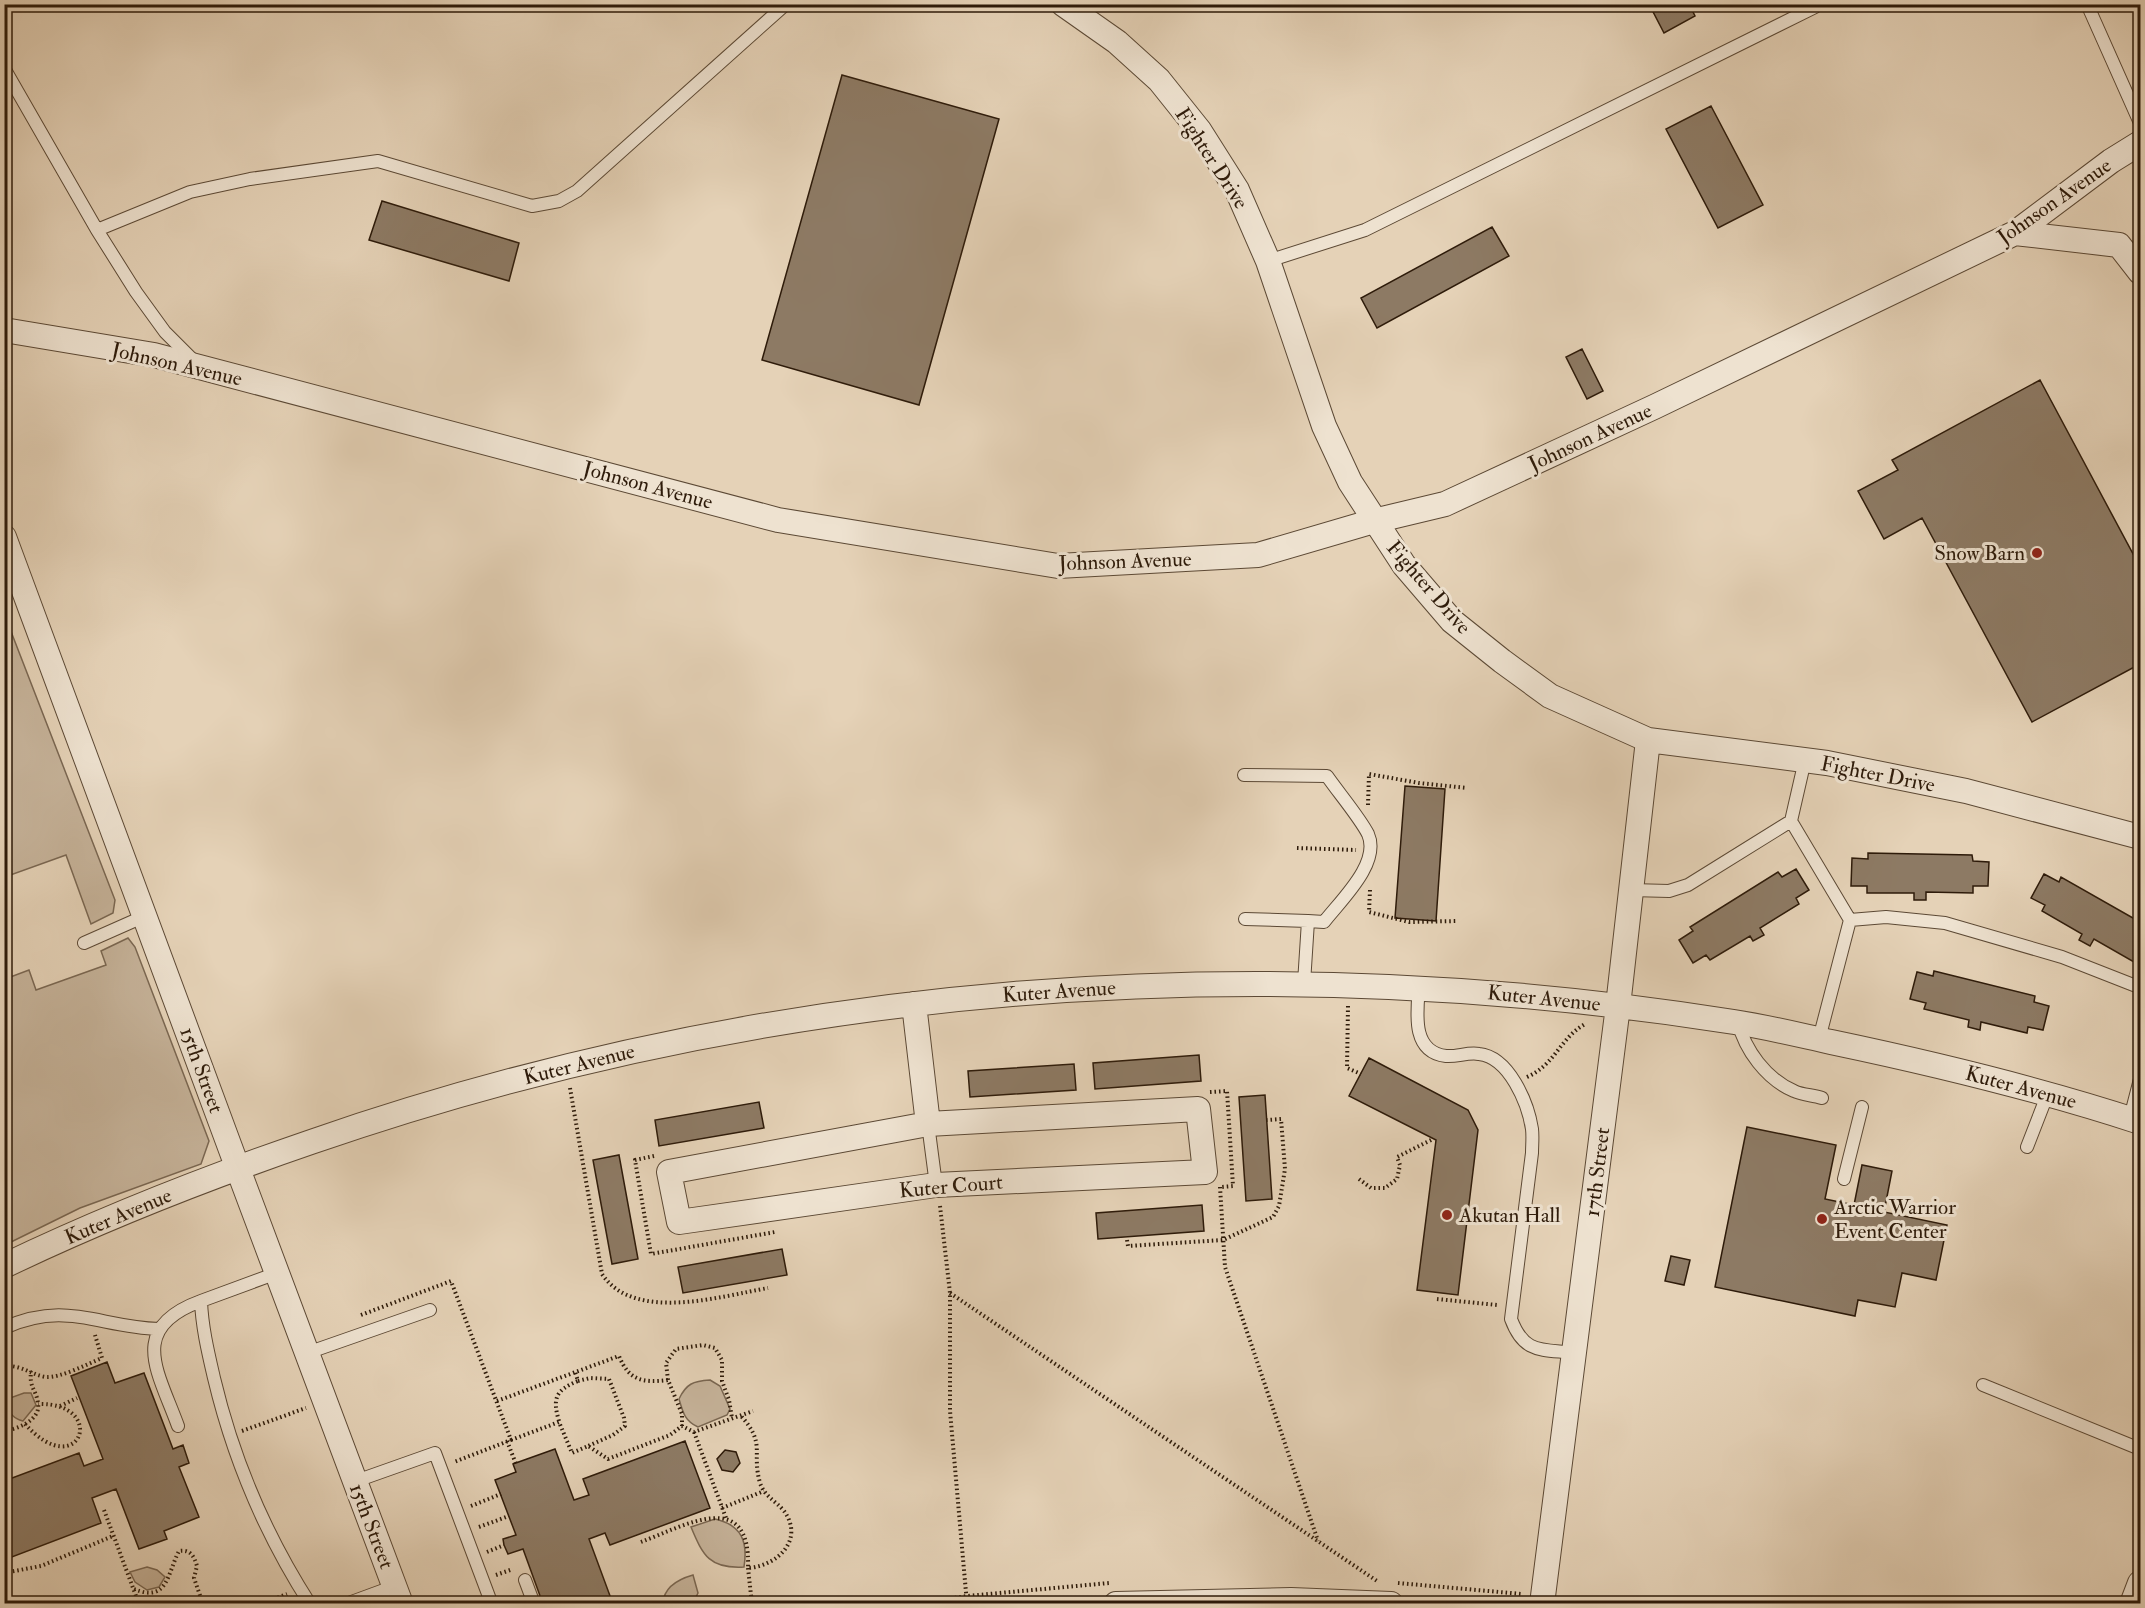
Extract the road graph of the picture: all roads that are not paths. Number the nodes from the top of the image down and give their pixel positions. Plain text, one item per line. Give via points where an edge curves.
1 (786, 4) edge
2 (1063, 4) edge
3 (1816, 4) edge
4 (2087, 4) edge
5 (4, 68) edge
6 (2140, 123) edge
7 (2140, 143) edge
8 (97, 230) junction
9 (2015, 233) junction
10 (1268, 261) junction
11 (2140, 272) edge
12 (4, 330) edge
13 (200, 367) junction
14 (1374, 521) junction
15 (4, 537) edge
16 (1648, 740) junction
17 (1805, 760) junction
18 (1244, 775) dead end
19 (1791, 821) junction
20 (2140, 837) edge
21 (1631, 890) junction
22 (145, 916) junction
23 (1245, 919) dead end
24 (1850, 920) junction
25 (1308, 921) junction
26 (84, 943) dead end
27 (1304, 983) junction
28 (2140, 985) edge
29 (1419, 987) junction
30 (914, 1004) junction
31 (1618, 1006) junction
32 (1738, 1022) junction
33 (1819, 1039) junction
34 (2140, 1079) edge
35 (2048, 1093) junction
36 (1822, 1098) dead end
37 (1862, 1107) dead end
38 (2135, 1120) edge
39 (928, 1124) junction
40 (2027, 1147) dead end
41 (238, 1168) junction
42 (1844, 1179) dead end
43 (936, 1185) junction
44 (4, 1266) edge
45 (277, 1273) junction
46 (201, 1301) junction
47 (430, 1310) dead end
48 (4, 1328) edge
49 (159, 1329) junction
50 (307, 1353) junction
51 (1574, 1353) junction
52 (1983, 1385) dead end
53 (178, 1426) dead end
54 (2140, 1449) edge
55 (356, 1481) junction
56 (525, 1580) dead end
57 (2140, 1582) edge
58 (398, 1595) edge
59 (1387, 1596) edge
60 (310, 1604) edge
61 (346, 1604) edge
62 (487, 1604) edge
63 (534, 1604) edge
64 (1116, 1604) edge
65 (1542, 1604) edge
66 (2132, 1604) edge

1 - 8 lane via 577,192 559,201 532,206 378,161 250,179 190,192
2 - 10 street, Fighter Drive via 1117,42 1159,80 1199,130 1237,190
3 - 10 lane via 1365,230
4 - 6 lane
5 - 8 lane
7 - 9 street, Johnson Avenue
8 - 13 lane via 165,332
9 - 11 street via 2119,245
9 - 14 street, Johnson Avenue via 1445,504
10 - 14 street, Fighter Drive via 1324,426 1350,482
12 - 13 street, Johnson Avenue via 154,355
13 - 14 street, Johnson Avenue via 778,520 1058,566 1258,555
14 - 16 street, Fighter Drive via 1404,566 1452,621 1502,661 1550,696
15 - 22 street, 15th Street
16 - 17 street, Fighter Drive
16 - 21 street, 17th Street
17 - 19 lane
17 - 20 street, Fighter Drive via 1966,790
18 - 25 lane via 1327,776 1368,834 1371,850 1364,870 1324,922
19 - 21 lane via 1689,885 1669,891
19 - 24 lane
21 - 31 street, 17th Street
22 - 26 lane
22 - 41 street, 15th Street
23 - 25 lane
24 - 28 lane via 1886,917 1945,923 2062,957
24 - 33 lane
25 - 27 lane
27 - 29 street, Kuter Avenue
27 - 30 street, Kuter Avenue via 1145,985 1021,992
29 - 31 street, Kuter Avenue
29 - 51 lane via 1418,1030 1423,1043 1446,1056 1480,1054 1500,1063 1515,1082 1526,1107 1532,1153 1511,1319 1526,1344
30 - 39 street
30 - 41 street, Kuter Avenue via 705,1036 531,1075 396,1113
31 - 32 street, Kuter Avenue
31 - 51 street, 17th Street
32 - 33 street, Kuter Avenue
32 - 36 lane via 1753,1056 1769,1074 1794,1091
33 - 35 street, Kuter Avenue
34 - 38 lane
35 - 38 street, Kuter Avenue
35 - 40 lane
37 - 42 lane
39 - 43 lane
39 - 43 street, Kuter Court via 669,1172 679,1222
39 - 43 street, Kuter Court via 1198,1108 1205,1172
41 - 44 street, Kuter Avenue via 133,1208
41 - 45 street, 15th Street
45 - 46 lane
45 - 50 street, 15th Street
46 - 49 lane via 182,1308
46 - 60 lane via 202,1325 230,1436 253,1498
47 - 50 lane
48 - 49 lane via 30,1318 71,1314 132,1328
49 - 53 lane via 153,1343 154,1361
50 - 55 street, 15th Street
51 - 65 street, 17th Street
52 - 54 lane
55 - 58 street, 15th Street
55 - 62 lane via 435,1453 491,1602
56 - 63 lane
57 - 66 street
58 - 61 lane
59 - 64 street

